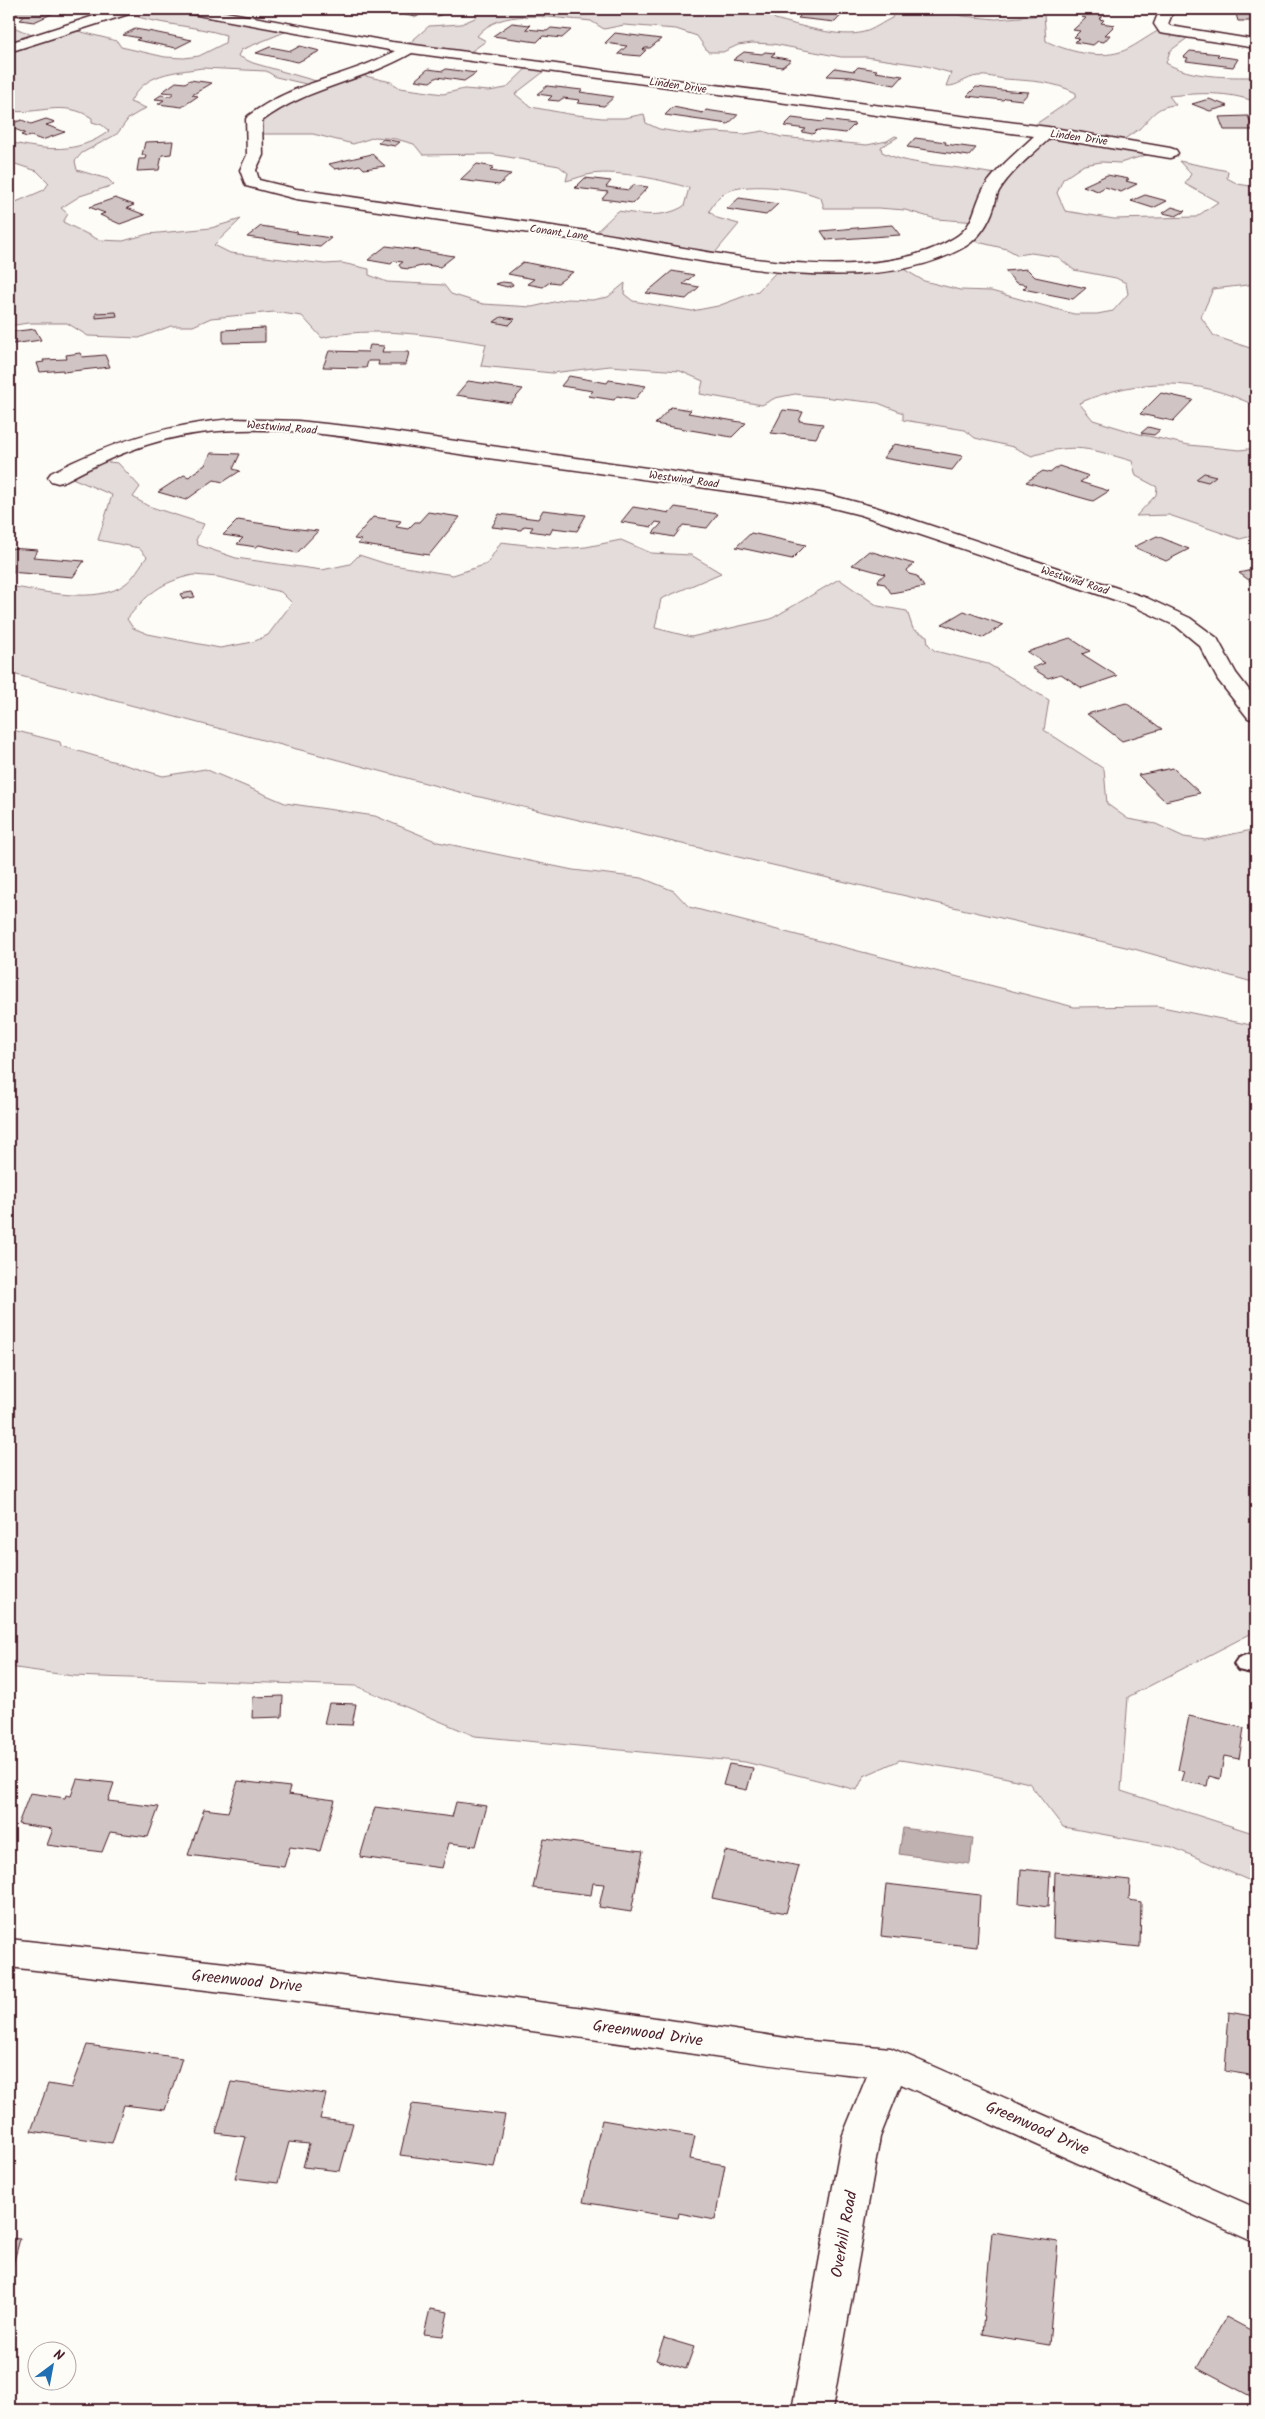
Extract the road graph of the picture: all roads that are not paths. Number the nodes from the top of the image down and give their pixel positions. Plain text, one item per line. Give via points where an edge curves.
1 (130, 9) edge
2 (186, 9) edge
3 (1167, 9) edge
4 (1256, 44) edge
5 (9, 48) edge
6 (412, 48) junction
7 (1048, 132) junction
8 (1170, 153) dead end
9 (58, 477) dead end
10 (1256, 713) edge
11 (9, 1953) edge
12 (891, 2063) junction
13 (1256, 2226) edge
14 (812, 2410) edge

1 - 5 street
2 - 6 street, Linden Drive
3 - 4 street via 1161,24 1165,30
6 - 7 street, Linden Drive
6 - 7 street, Conant Lane via 369,70 298,91 268,106 254,119 255,155 248,170 252,183 296,194 779,266 829,270 870,268 934,255 974,234 991,191 1011,165
7 - 8 street, Linden Drive
9 - 10 street, Westwind Road via 121,446 158,435 241,424 369,436 826,500 868,511 1140,602 1183,622 1209,643 1226,675
11 - 12 street, Greenwood Drive via 333,1990 799,2055
12 - 13 street, Greenwood Drive
12 - 14 street, Overhill Road via 860,2137

